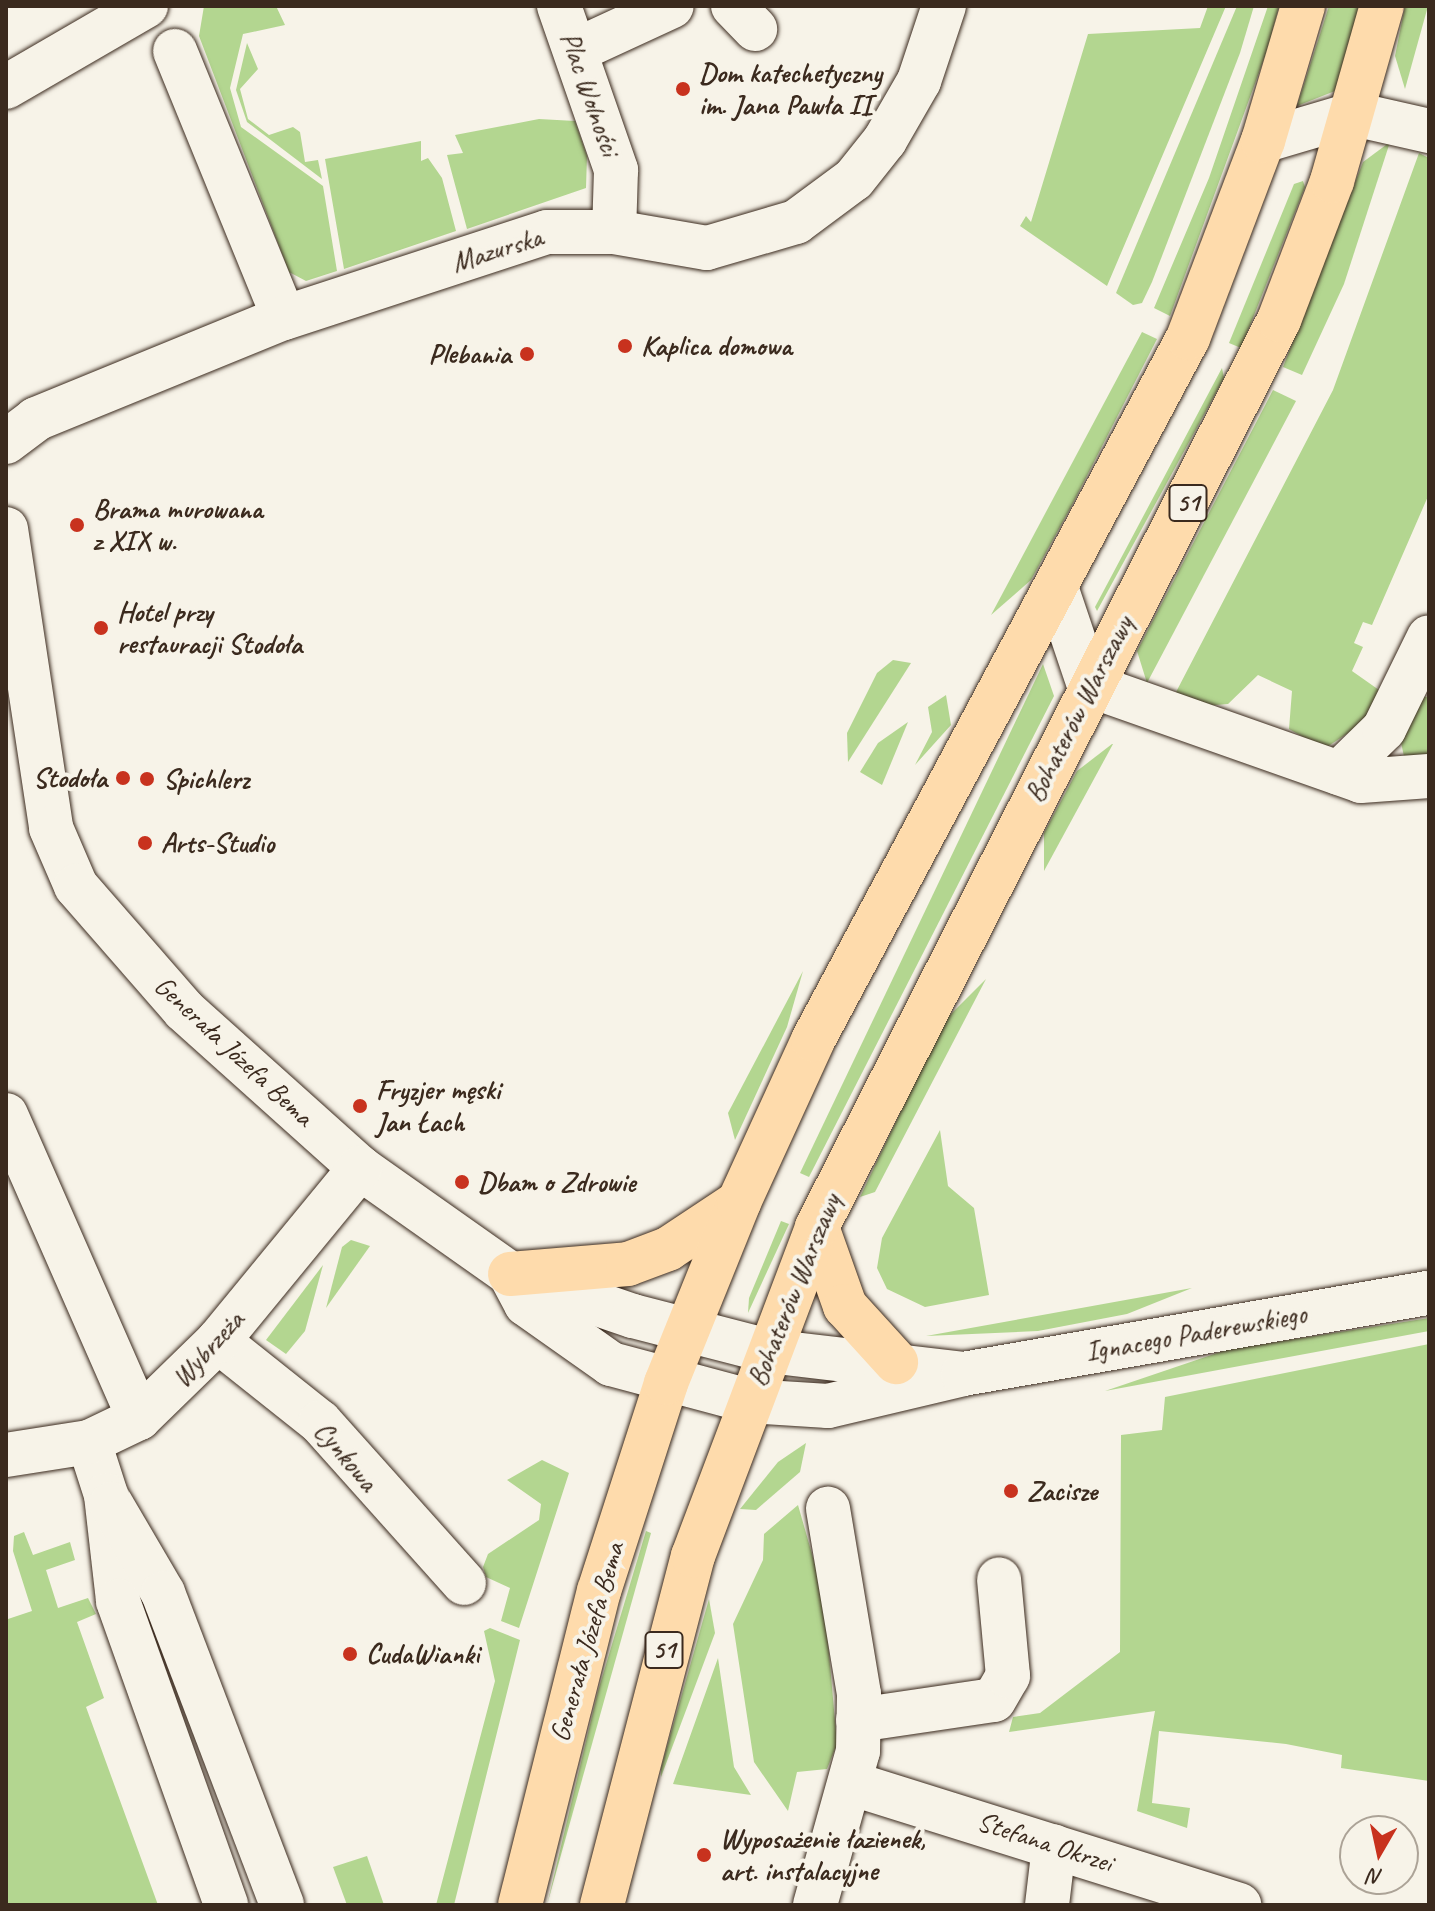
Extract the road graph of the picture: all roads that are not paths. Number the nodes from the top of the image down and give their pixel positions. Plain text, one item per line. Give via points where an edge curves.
1 (146, 6) edge
2 (559, 6) edge
3 (672, 6) edge
4 (944, 6) edge
5 (1303, 6) edge
6 (1382, 6) edge
7 (579, 49) junction
8 (175, 51) dead end
9 (6, 87) edge
10 (1354, 114) junction
11 (1429, 131) edge
12 (1263, 141) junction
13 (614, 232) junction
14 (284, 318) junction
15 (6, 442) edge
16 (6, 529) edge
17 (1056, 587) junction
18 (1429, 637) edge
19 (1089, 685) junction
20 (1429, 776) edge
21 (1350, 777) junction
22 (6, 1115) edge
23 (360, 1168) junction
24 (739, 1202) junction
25 (817, 1227) junction
26 (510, 1274) junction
27 (1429, 1293) edge
28 (685, 1333) junction
29 (218, 1341) junction
30 (768, 1351) junction
31 (896, 1362) junction
32 (963, 1374) junction
33 (666, 1383) junction
34 (749, 1401) junction
35 (139, 1418) junction
36 (89, 1442) junction
37 (6, 1455) edge
38 (106, 1495) junction
39 (828, 1509) dead end
40 (999, 1579) dead end
41 (464, 1583) dead end
42 (858, 1720) junction
43 (850, 1783) junction
44 (1054, 1846) junction
45 (1229, 1903) edge
46 (226, 1905) edge
47 (282, 1905) edge
48 (520, 1905) edge
49 (602, 1905) edge
50 (815, 1905) edge
51 (1047, 1905) edge

1 - 9 street
2 - 7 street, Plac Wolności
3 - 7 street
4 - 13 street, Mazurska via 904,111 854,179 820,207 767,235 716,247
5 - 12 main road
6 - 10 main road, Bohaterów Warszawy / 51
7 - 13 street, Plac Wolności via 616,170
8 - 14 street
10 - 11 street
10 - 12 street
10 - 19 main road, Bohaterów Warszawy / 51 via 1274,332
12 - 17 main road via 1188,338
13 - 14 street, Mazurska via 547,232
14 - 15 street, Mazurska via 36,419
16 - 23 street, Generała Józefa Bema via 51,828 76,886 184,1010
17 - 19 street
17 - 24 main road via 813,1040
18 - 21 street via 1384,729
19 - 21 street
19 - 25 main road, Bohaterów Warszawy / 51
20 - 21 street
22 - 35 street
23 - 26 street, Generała Józefa Bema
23 - 29 street, Wybrzeża
24 - 26 main road via 668,1249 628,1264
24 - 28 main road
25 - 30 main road, Bohaterów Warszawy / 51
25 - 31 main road via 845,1306
26 - 28 street, Generała Józefa Bema
26 - 33 street, Generała Józefa Bema via 526,1304 611,1364
27 - 32 street, Ignacego Paderewskiego
28 - 30 street, Generała Józefa Bema
28 - 33 main road, Generała Józefa Bema
29 - 35 street, Wybrzeża
29 - 41 street, Cynkowa via 320,1422
30 - 31 street, Ignacego Paderewskiego
30 - 34 main road, Bohaterów Warszawy / 51
31 - 32 street, Ignacego Paderewskiego
32 - 34 street, Ignacego Paderewskiego via 828,1406
33 - 34 street, Ignacego Paderewskiego
33 - 48 main road, Generała Józefa Bema via 569,1699
34 - 49 main road, 51 via 657,1674
35 - 36 street, Wybrzeża
36 - 37 street, Wybrzeża
36 - 38 street
38 - 46 street via 118,1601
38 - 47 street via 163,1593
39 - 42 street
40 - 42 street via 1008,1676 994,1700
42 - 43 street
43 - 44 street, Stefana Okrzei
43 - 50 street via 831,1830
44 - 45 street, Stefana Okrzei
44 - 51 street

